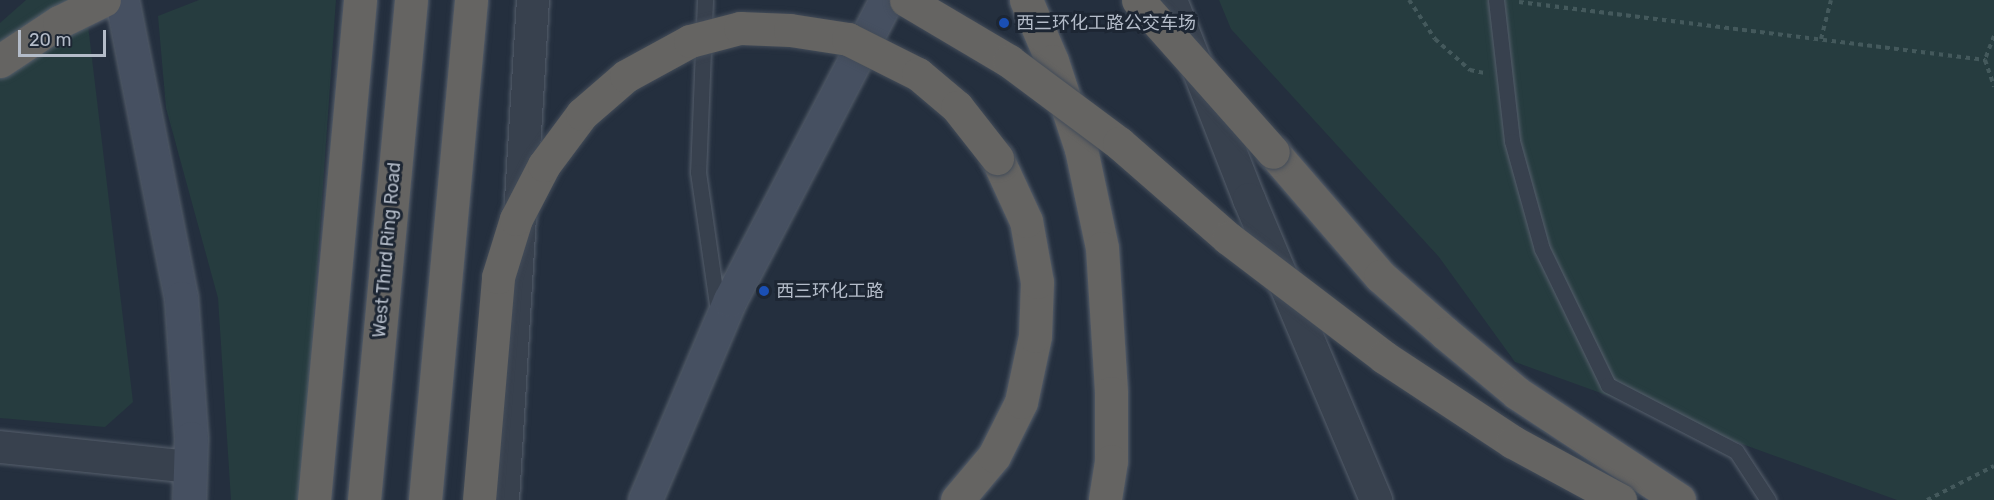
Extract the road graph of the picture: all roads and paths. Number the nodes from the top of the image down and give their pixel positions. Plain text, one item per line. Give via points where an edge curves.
1 (104, 0) edge
2 (122, 0) edge
3 (360, 0) edge
4 (411, 0) edge
5 (471, 0) edge
6 (533, 0) edge
7 (705, 0) edge
8 (886, 0) edge
9 (906, 0) edge
10 (1026, 0) edge
11 (1138, 0) edge
12 (1171, 0) edge
13 (1409, 0) edge
14 (1496, 0) edge
15 (1831, 0) edge
16 (1512, 2) edge
17 (1994, 36) edge
18 (1821, 39) junction
19 (1985, 60) junction
20 (0, 61) edge
21 (1505, 78) junction
22 (1994, 86) edge
23 (720, 322) junction
24 (0, 447) edge
25 (1994, 466) edge
26 (190, 467) junction
27 (189, 500) edge
28 (314, 500) edge
29 (364, 500) edge
30 (425, 500) edge
31 (478, 500) edge
32 (503, 500) edge
33 (645, 500) edge
34 (957, 500) edge
35 (1105, 500) edge
36 (1376, 500) edge
37 (1620, 500) edge
38 (1679, 500) edge
39 (1768, 500) edge
40 (1927, 500) edge

1 - 20 highway via 59,22
2 - 26 main road via 181,298
3 - 28 highway
4 - 29 highway, West Third Ring Road
5 - 30 highway
6 - 32 street
7 - 23 lane via 698,172
8 - 23 main road
9 - 37 highway, bridge via 1009,61 1119,143 1228,238 1384,357 1514,442
10 - 35 highway, bridge via 1052,61 1081,149 1100,238 1109,319 1111,393 1111,461
11 - 38 highway, bridge via 1380,276 1517,393
12 - 36 street via 1249,199
13 - 21 path via 1435,39 1470,70
14 - 21 lane
15 - 18 path
16 - 18 path
17 - 19 path
18 - 19 path
19 - 22 path
21 - 39 lane via 1512,141 1542,249 1608,385 1736,451
23 - 33 main road
24 - 26 street
25 - 40 path
26 - 27 main road
31 - 34 highway, bridge via 498,277 516,219 544,165 582,114 626,76 690,41 740,28 790,30 848,39 918,74 957,107 997,158 1026,221 1037,293 1035,336 1021,402 994,456

